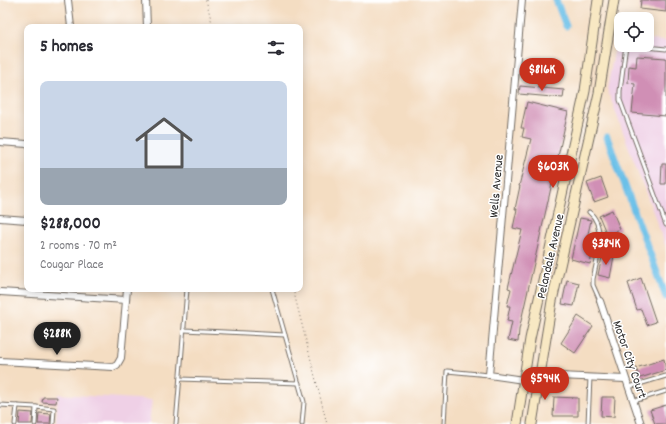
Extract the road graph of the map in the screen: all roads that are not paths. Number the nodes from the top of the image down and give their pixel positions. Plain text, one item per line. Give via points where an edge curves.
1 (68, 0) edge
2 (146, 0) edge
3 (522, 0) edge
4 (598, 0) edge
5 (614, 0) edge
6 (71, 24) edge
7 (147, 24) edge
8 (666, 49) edge
9 (0, 142) edge
10 (24, 144) edge
11 (589, 212) dead end
12 (0, 218) edge
13 (24, 220) edge
14 (666, 225) edge
15 (0, 292) edge
16 (127, 292) edge
17 (187, 292) edge
18 (273, 292) edge
19 (126, 300) junction
20 (600, 301) joint
21 (184, 330) junction
22 (285, 335) junction
23 (0, 362) edge
24 (489, 375) junction
25 (538, 375) junction
26 (666, 376) edge
27 (590, 377) junction
28 (180, 379) junction
29 (625, 379) junction
30 (523, 380) junction
31 (299, 383) junction
32 (629, 387) junction
33 (666, 391) edge
34 (634, 402) junction
35 (0, 405) edge
36 (17, 406) junction
37 (36, 407) junction
38 (15, 424) edge
39 (35, 424) edge
40 (53, 424) edge
41 (176, 424) edge
42 (302, 424) edge
43 (444, 424) edge
44 (517, 424) edge
45 (532, 424) edge
46 (588, 424) edge
47 (641, 424) edge

1 - 6 street
2 - 7 street
3 - 24 street, Wells Avenue
4 - 30 main road, Pelandale Avenue via 585,91 540,290
5 - 25 main road, Pelandale Avenue via 599,93
8 - 14 lane via 626,45 620,91 620,100
9 - 10 street
11 - 20 lane via 593,215 600,241 593,279
12 - 13 street
15 - 19 street
16 - 19 street
17 - 21 lane
18 - 22 lane
19 - 23 street via 121,358 117,365 109,368
20 - 29 street, Motor City Court
21 - 22 lane
21 - 28 lane
22 - 31 lane
24 - 30 street
24 - 43 lane via 447,372
25 - 27 street
25 - 45 main road, Pelandale Avenue
26 - 32 lane
27 - 29 street
27 - 46 lane
28 - 31 lane
28 - 41 lane
29 - 32 street, Motor City Court
30 - 44 main road, Pelandale Avenue
31 - 42 lane via 304,402
32 - 34 street, Motor City Court
33 - 34 lane
34 - 47 street, Motor City Court
35 - 36 lane
36 - 37 lane
36 - 38 lane
37 - 39 lane
37 - 40 lane via 54,409

